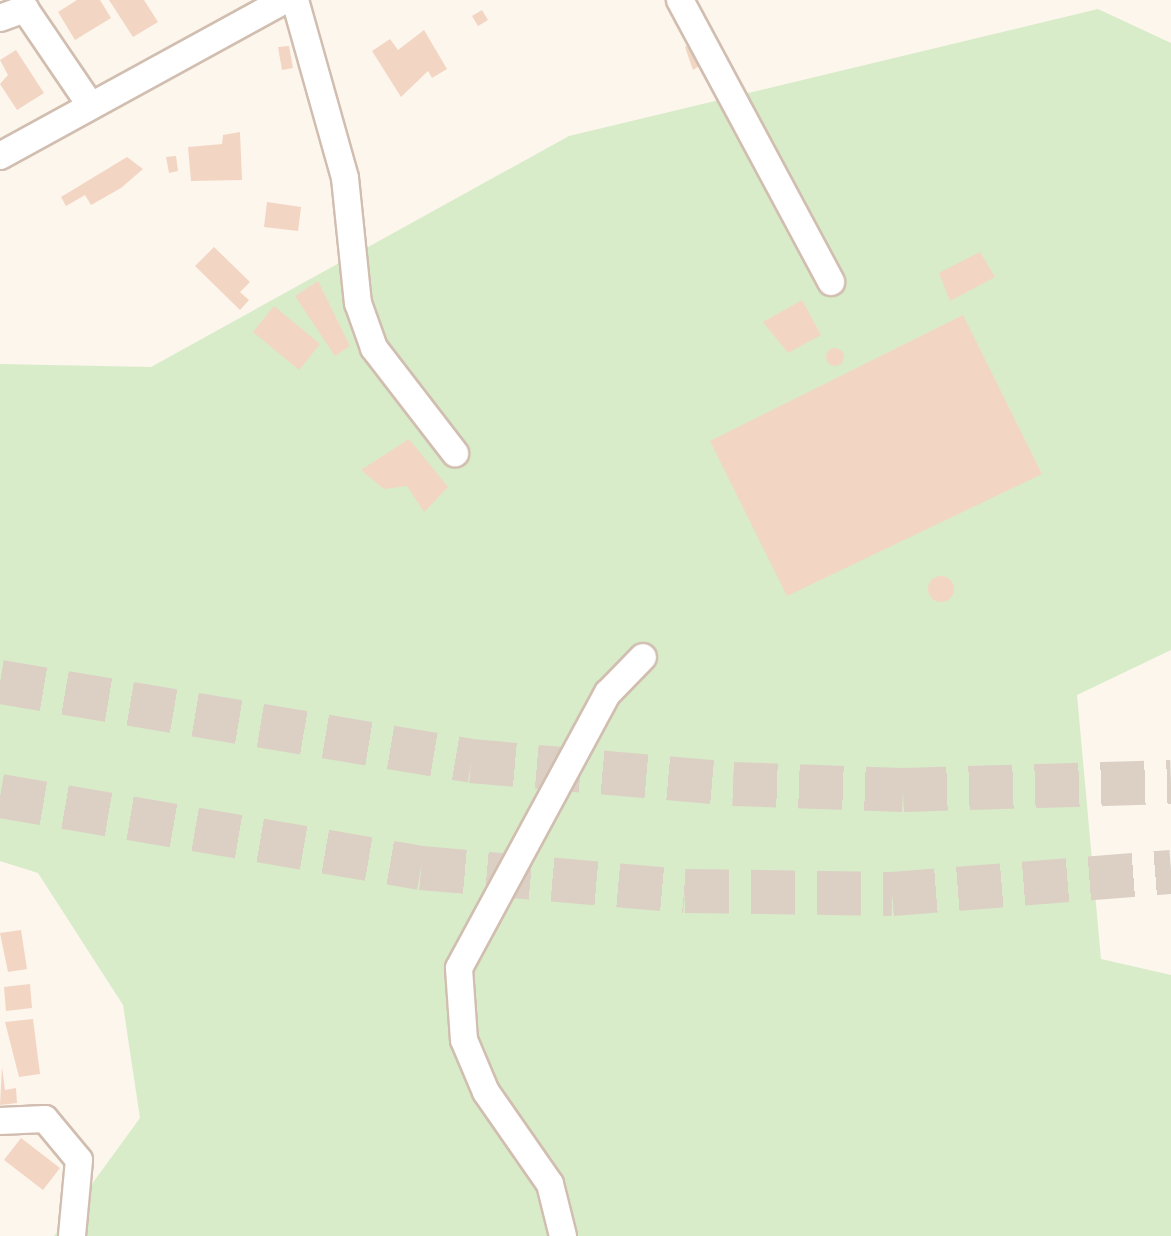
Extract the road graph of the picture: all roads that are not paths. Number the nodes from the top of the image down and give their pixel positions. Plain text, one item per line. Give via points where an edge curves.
1 (285, 0) edge
2 (295, 0) edge
3 (680, 0) edge
4 (0, 18) edge
5 (89, 103) junction
6 (0, 156) edge
7 (831, 282) dead end
8 (455, 453) dead end
9 (643, 657) dead end
10 (0, 1121) edge
11 (72, 1236) edge
12 (563, 1236) edge

1 - 5 street
2 - 8 street via 345,178 358,303 374,348
3 - 7 street
4 - 5 street via 25,9
5 - 6 street
9 - 12 street via 608,693 459,968 464,1040 486,1092 550,1184
10 - 11 street via 45,1119 79,1160

